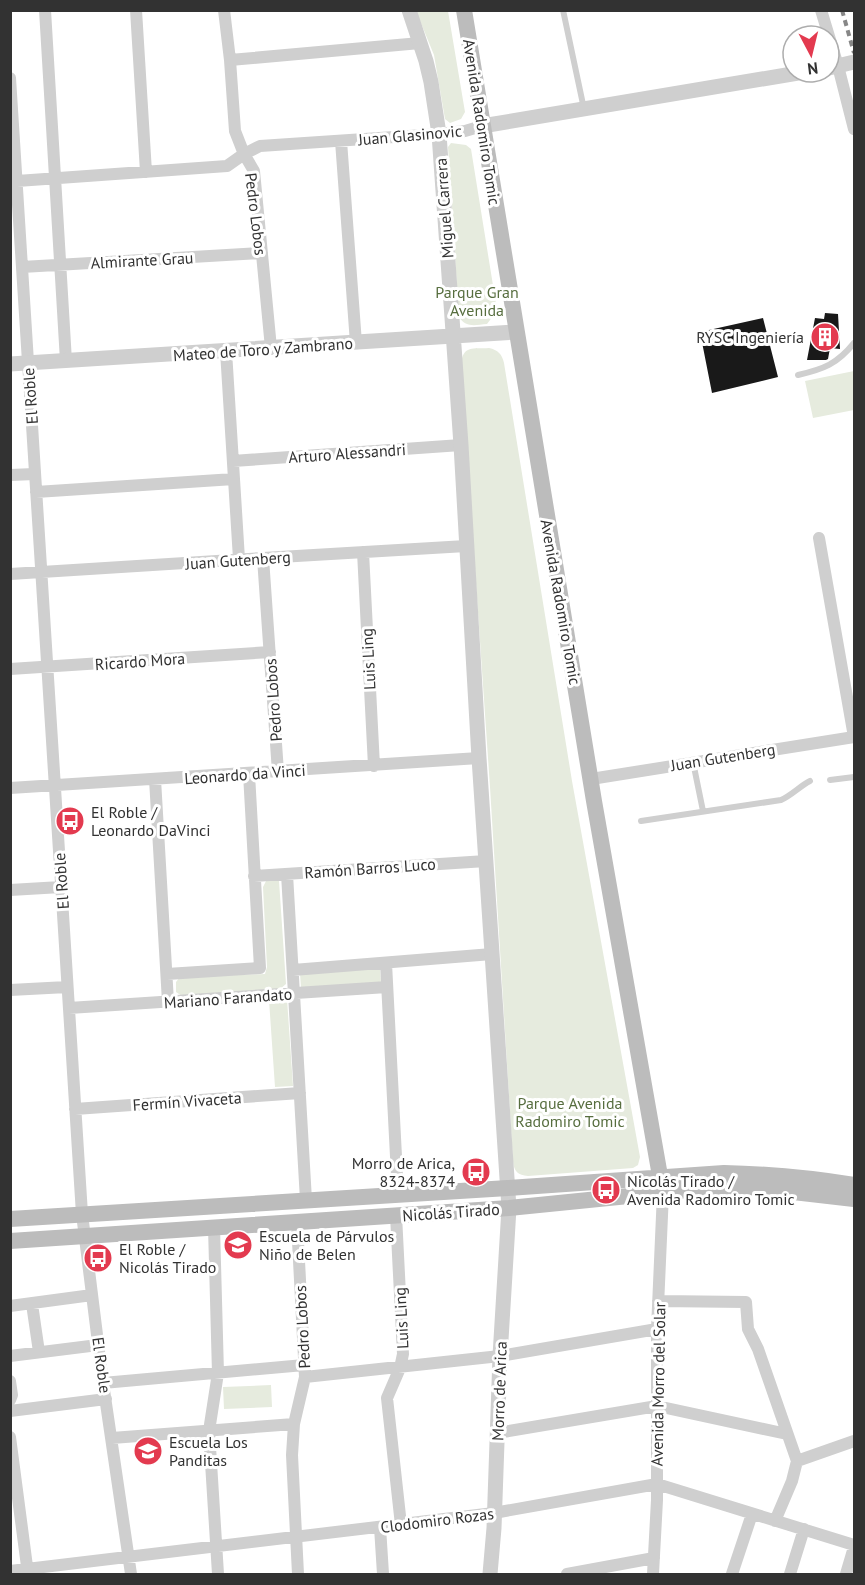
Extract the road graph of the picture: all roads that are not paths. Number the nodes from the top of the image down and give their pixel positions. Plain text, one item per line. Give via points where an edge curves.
1 (45, 10) edge
2 (136, 10) edge
3 (224, 10) edge
4 (409, 10) edge
5 (464, 10) edge
6 (563, 10) edge
7 (420, 43) junction
8 (230, 60) junction
9 (781, 76) edge
10 (10, 78) edge
11 (840, 84) edge
12 (584, 109) junction
13 (483, 126) junction
14 (855, 129) edge
15 (439, 134) junction
16 (341, 141) junction
17 (244, 154) junction
18 (146, 172) junction
19 (55, 178) junction
20 (17, 181) junction
21 (262, 253) junction
22 (60, 264) junction
23 (22, 267) junction
24 (516, 332) junction
25 (454, 337) junction
26 (356, 343) junction
27 (855, 343) edge
28 (271, 348) junction
29 (226, 351) junction
30 (852, 351) edge
31 (66, 361) junction
32 (28, 363) junction
33 (10, 364) edge
34 (798, 375) dead end
35 (461, 445) junction
36 (233, 461) junction
37 (35, 474) junction
38 (10, 475) edge
39 (234, 479) junction
40 (36, 492) junction
41 (819, 538) dead end
42 (466, 546) junction
43 (363, 552) junction
44 (263, 558) junction
45 (239, 560) junction
46 (41, 572) junction
47 (10, 574) edge
48 (270, 652) junction
49 (47, 667) junction
50 (10, 669) edge
51 (854, 737) edge
52 (479, 758) junction
53 (693, 762) junction
54 (374, 766) junction
55 (278, 772) junction
56 (249, 774) junction
57 (855, 777) edge
58 (155, 779) junction
59 (591, 779) junction
60 (830, 780) dead end
61 (810, 781) dead end
62 (55, 786) junction
63 (10, 788) edge
64 (703, 811) junction
65 (641, 821) dead end
66 (486, 861) junction
67 (287, 874) junction
68 (255, 876) junction
69 (61, 887) junction
70 (10, 890) edge
71 (492, 954) junction
72 (386, 963) junction
73 (292, 970) junction
74 (167, 974) junction
75 (67, 987) junction
76 (387, 987) junction
77 (10, 990) edge
78 (294, 993) junction
79 (168, 1002) junction
80 (69, 1008) junction
81 (300, 1093) junction
82 (75, 1109) junction
83 (661, 1184) junction
84 (855, 1185) edge
85 (508, 1188) junction
86 (398, 1195) junction
87 (855, 1199) edge
88 (306, 1200) junction
89 (510, 1208) junction
90 (82, 1214) junction
91 (396, 1215) junction
92 (10, 1219) edge
93 (297, 1222) junction
94 (214, 1227) junction
95 (85, 1237) junction
96 (10, 1241) edge
97 (93, 1295) junction
98 (658, 1300) junction
99 (32, 1304) junction
100 (10, 1306) edge
101 (657, 1329) junction
102 (98, 1345) junction
103 (39, 1352) junction
104 (10, 1356) edge
105 (500, 1356) junction
106 (400, 1368) junction
107 (304, 1371) junction
108 (218, 1373) junction
109 (10, 1381) edge
110 (103, 1383) junction
111 (106, 1399) junction
112 (10, 1400) edge
113 (657, 1406) junction
114 (10, 1411) edge
115 (294, 1424) junction
116 (209, 1431) junction
117 (497, 1433) junction
118 (787, 1434) junction
119 (10, 1437) edge
120 (112, 1438) junction
121 (855, 1441) edge
122 (797, 1461) junction
123 (657, 1484) junction
124 (494, 1513) junction
125 (752, 1514) junction
126 (775, 1521) junction
127 (401, 1525) junction
128 (380, 1527) junction
129 (804, 1529) junction
130 (296, 1537) junction
131 (855, 1546) edge
132 (216, 1547) junction
133 (129, 1557) junction
134 (654, 1558) junction
135 (10, 1571) edge
136 (27, 1572) edge
137 (131, 1575) edge
138 (218, 1575) edge
139 (298, 1575) edge
140 (384, 1575) edge
141 (490, 1575) edge
142 (567, 1575) edge
143 (653, 1575) edge
144 (732, 1575) edge
145 (790, 1575) edge
146 (846, 1575) edge

1 - 19 street
2 - 18 street
3 - 8 street, Pedro Lobos
4 - 7 street, Miguel Carrera
5 - 13 main road, Avenida Radomiro Tomic
6 - 12 lane
7 - 8 street
7 - 15 street, Miguel Carrera
8 - 17 street, Pedro Lobos via 234,131
9 - 12 street, Juan Glasinovic
10 - 20 street, El Roble
11 - 14 street
12 - 13 street, Juan Glasinovic
13 - 15 street, Juan Glasinovic
13 - 24 main road, Avenida Radomiro Tomic
15 - 16 street, Juan Glasinovic
15 - 25 street, Miguel Carrera
16 - 17 street, Juan Glasinovic via 260,146
16 - 26 street
17 - 18 street, Juan Glasinovic via 227,166
17 - 21 street, Pedro Lobos via 254,171
18 - 19 street, Juan Glasinovic
19 - 20 street, Juan Glasinovic
19 - 22 street
20 - 23 street, El Roble
21 - 22 street, Almirante Grau
21 - 28 street, Pedro Lobos
22 - 23 street, Almirante Grau
22 - 31 street
23 - 32 street, El Roble
24 - 25 street, Mateo de Toro y Zambrano
24 - 59 main road, Avenida Radomiro Tomic
25 - 26 street, Mateo de Toro y Zambrano
25 - 35 street
26 - 28 street, Mateo de Toro y Zambrano
27 - 30 lane
28 - 29 street, Mateo de Toro y Zambrano
29 - 31 street, Mateo de Toro y Zambrano
29 - 36 street
30 - 34 lane via 820,370
31 - 32 street, Mateo de Toro y Zambrano
32 - 33 street, Mateo de Toro y Zambrano
32 - 37 street, El Roble
35 - 36 street, Arturo Alessandri
35 - 42 street
36 - 39 street
37 - 38 street
37 - 40 street, El Roble
39 - 40 street
39 - 45 street
40 - 46 street, El Roble
41 - 51 street
42 - 43 street, Juan Gutenberg
42 - 52 street
43 - 44 street, Juan Gutenberg
43 - 54 street, Luis Ling
44 - 45 street, Juan Gutenberg
44 - 48 street, Pedro Lobos
45 - 46 street, Juan Gutenberg
46 - 47 street, Juan Gutenberg
46 - 49 street, El Roble
48 - 49 street, Ricardo Mora
48 - 55 street, Pedro Lobos
49 - 50 street, Ricardo Mora
49 - 62 street, El Roble
51 - 53 street, Juan Gutenberg
52 - 54 street, Leonardo da Vinci
52 - 66 street
53 - 59 street, Juan Gutenberg
53 - 64 lane
54 - 55 street, Leonardo da Vinci
55 - 56 street, Leonardo da Vinci
56 - 58 street, Leonardo da Vinci
56 - 68 street
57 - 60 lane
58 - 62 street, Leonardo da Vinci
58 - 74 street
59 - 83 main road, Avenida Radomiro Tomic
61 - 64 lane via 781,800
62 - 63 street, Leonardo da Vinci
62 - 69 street, El Roble
64 - 65 lane
66 - 67 street, Ramón Barros Luco
66 - 71 street
67 - 68 street, Ramón Barros Luco
67 - 73 street
68 - 74 street, Mariano Farandato via 260,968
69 - 70 street
69 - 75 street, El Roble
71 - 72 street, Mariano Farandato
71 - 85 street
72 - 73 street, Mariano Farandato
72 - 76 street
73 - 78 street
74 - 79 street
75 - 77 street
75 - 80 street, El Roble
76 - 78 street, Mariano Farandato
76 - 86 street
78 - 79 street, Mariano Farandato
78 - 81 street
79 - 80 street, Mariano Farandato
80 - 82 street, El Roble
81 - 82 street, Fermín Vivaceta
81 - 88 street
82 - 90 street, El Roble
83 - 84 main road, Nicolás Tirado via 724,1173 755,1173
83 - 85 main road, Nicolás Tirado
83 - 87 main road, Nicolás Tirado via 748,1187
83 - 89 main road, Nicolás Tirado
83 - 98 street, Avenida Morro del Solar
85 - 86 main road, Nicolás Tirado
85 - 89 street
86 - 88 main road, Nicolás Tirado
88 - 90 main road, Nicolás Tirado
89 - 91 main road, Nicolás Tirado
89 - 105 street, Morro de Arica
90 - 92 main road, Nicolás Tirado
90 - 95 street, El Roble
91 - 93 main road, Nicolás Tirado
91 - 106 street, Luis Ling via 404,1354
93 - 94 main road, Nicolás Tirado
93 - 107 street, Pedro Lobos
94 - 95 main road, Nicolás Tirado
94 - 108 street
95 - 96 main road, Nicolás Tirado
95 - 97 street, El Roble
97 - 99 street
97 - 102 street, El Roble
98 - 101 street, Avenida Morro del Solar
98 - 118 street via 746,1302 748,1329
99 - 100 street
99 - 103 street
101 - 105 street
101 - 113 street, Avenida Morro del Solar
102 - 103 street
102 - 110 street, El Roble
103 - 104 street
105 - 106 street
105 - 117 street, Morro de Arica
106 - 107 street
106 - 127 street, Luis Ling via 387,1398
107 - 108 street
107 - 115 street, Pedro Lobos
108 - 110 street
108 - 116 street
109 - 112 street
110 - 111 street, El Roble
111 - 114 street
111 - 120 street, El Roble
113 - 117 street
113 - 118 street
113 - 123 street, Avenida Morro del Solar
115 - 116 street
115 - 130 street, Pedro Lobos
116 - 120 street
116 - 132 street
117 - 124 street, Morro de Arica
118 - 122 street
119 - 136 street
120 - 133 street, El Roble
121 - 122 street
122 - 126 street
123 - 124 street, Clodomiro Rozas
123 - 125 street, Clodomiro Rozas
123 - 134 street, Avenida Morro del Solar
124 - 127 street, Clodomiro Rozas
124 - 141 street, Morro de Arica
125 - 126 street, Clodomiro Rozas
125 - 144 street
126 - 129 street, Clodomiro Rozas
127 - 128 street, Clodomiro Rozas
128 - 130 street, Clodomiro Rozas
128 - 140 street
129 - 131 street, Clodomiro Rozas
129 - 145 street
130 - 132 street, Clodomiro Rozas
130 - 139 street, Pedro Lobos
131 - 146 street
132 - 133 street, Clodomiro Rozas
132 - 138 street
133 - 136 street, Clodomiro Rozas
133 - 137 street, El Roble
134 - 142 street
134 - 143 street, Avenida Morro del Solar
135 - 136 street, Clodomiro Rozas

